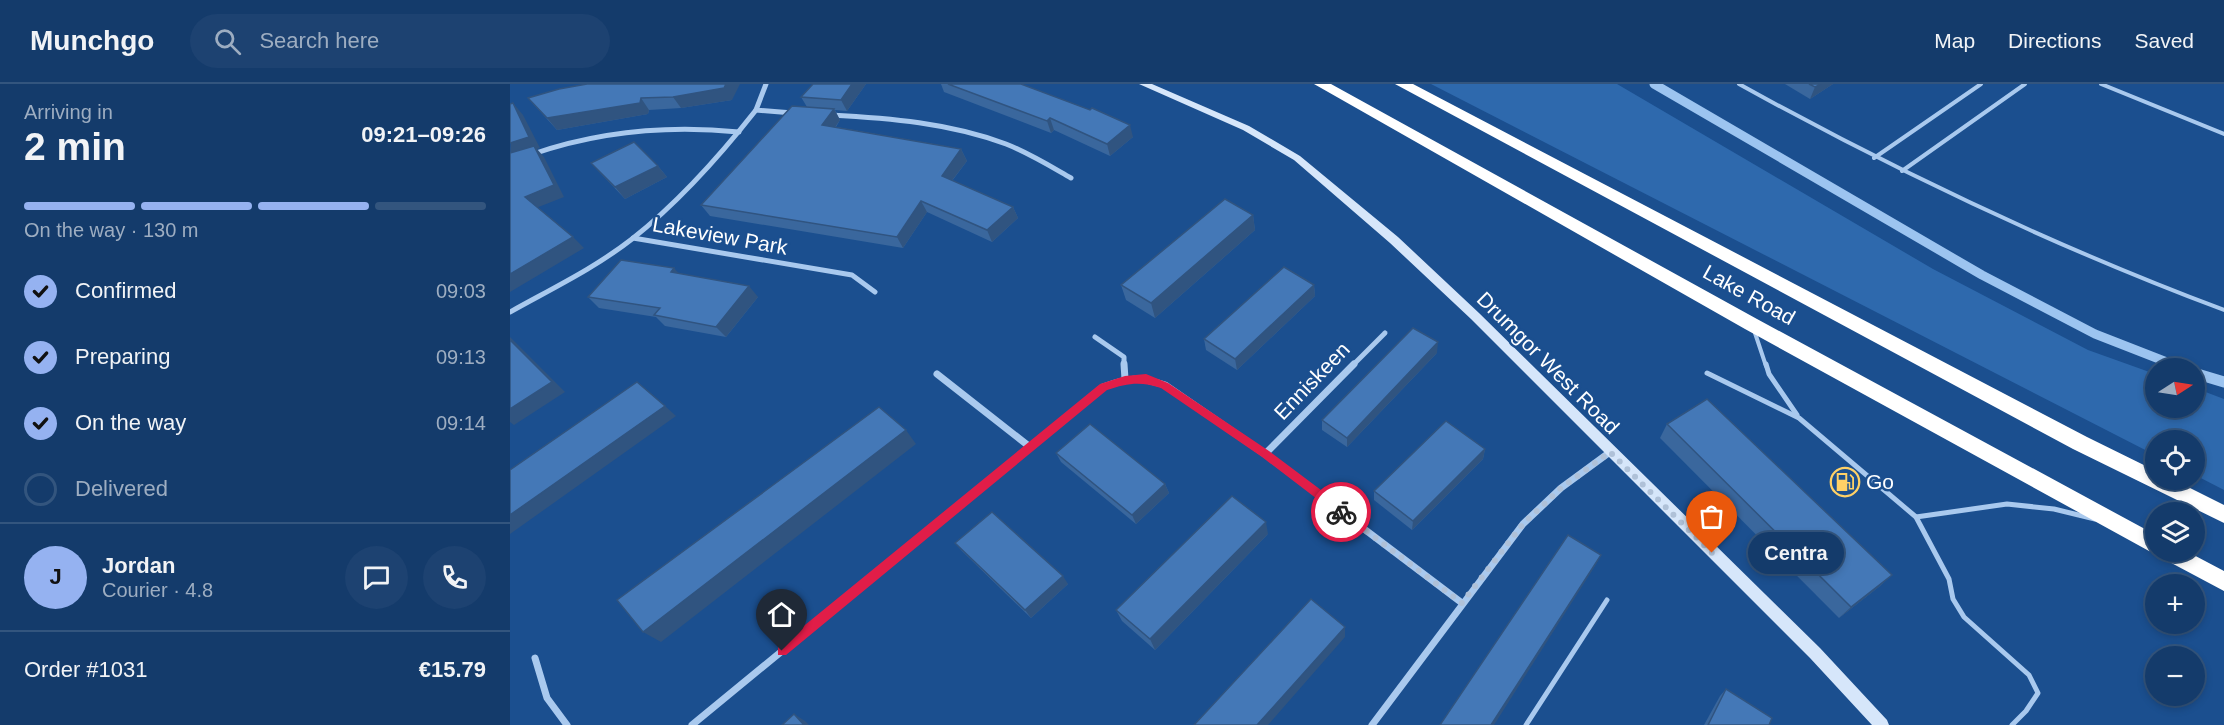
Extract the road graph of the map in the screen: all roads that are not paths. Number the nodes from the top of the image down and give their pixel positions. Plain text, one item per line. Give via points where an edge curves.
1 (766, 84) edge
2 (1144, 84) edge
3 (1321, 84) edge
4 (1401, 84) edge
5 (1739, 84) edge
6 (1981, 84) edge
7 (2025, 84) edge
8 (2101, 84) edge
9 (756, 110) junction
10 (805, 114) edge
11 (828, 115) edge
12 (739, 132) junction
13 (2224, 134) edge
14 (528, 156) edge
15 (1874, 158) junction
16 (1902, 171) junction
17 (1071, 178) dead end
18 (633, 238) junction
19 (875, 292) dead end
20 (2224, 310) edge
21 (510, 312) edge
22 (1751, 324) junction
23 (1384, 333) dead end
24 (1095, 337) dead end
25 (1707, 373) dead end
26 (937, 374) dead end
27 (1125, 379) junction
28 (1799, 418) junction
29 (1030, 447) junction
30 (1610, 452) junction
31 (1265, 454) junction
32 (2224, 514) edge
33 (1916, 517) junction
34 (2123, 527) junction
35 (2145, 538) edge
36 (2187, 562) edge
37 (2224, 582) edge
38 (1606, 600) dead end
39 (1462, 603) junction
40 (535, 658) dead end
41 (567, 725) edge
42 (692, 725) edge
43 (1372, 725) edge
44 (1526, 725) edge
45 (1882, 725) edge
46 (2012, 725) edge

1 - 9 street, Lakeview Park
2 - 30 street, Drumgor West Road via 1246,128 1297,158 1394,240 1475,316
3 - 22 highway, Lake Road
4 - 32 highway, Lake Road via 2080,443
5 - 15 lane
6 - 15 lane
7 - 16 lane
8 - 13 lane
9 - 10 street
9 - 12 street, Lakeview Park
11 - 17 street via 914,122 959,131 1005,143
12 - 14 street via 677,130 616,134
12 - 18 street, Lakeview Park via 685,191
15 - 16 lane
16 - 20 lane via 2136,278
18 - 19 street, Lakeview Park via 852,275
18 - 21 street via 590,268
22 - 28 lane via 1769,374
22 - 34 highway, Lake Road
23 - 31 street, Enniskeen
24 - 27 street via 1124,357
25 - 28 lane
26 - 29 street
27 - 29 street via 1103,387
27 - 31 street via 1146,378 1165,386
28 - 33 lane
29 - 42 street
30 - 39 street via 1561,488 1523,524
30 - 45 street, Drumgor West Road via 1815,653
31 - 39 street
33 - 34 lane via 2007,504 2054,509
33 - 46 lane via 1964,617 2029,675 2038,693
34 - 35 highway, Lake Road
36 - 37 highway
38 - 44 lane
39 - 43 street
40 - 41 street via 547,698

